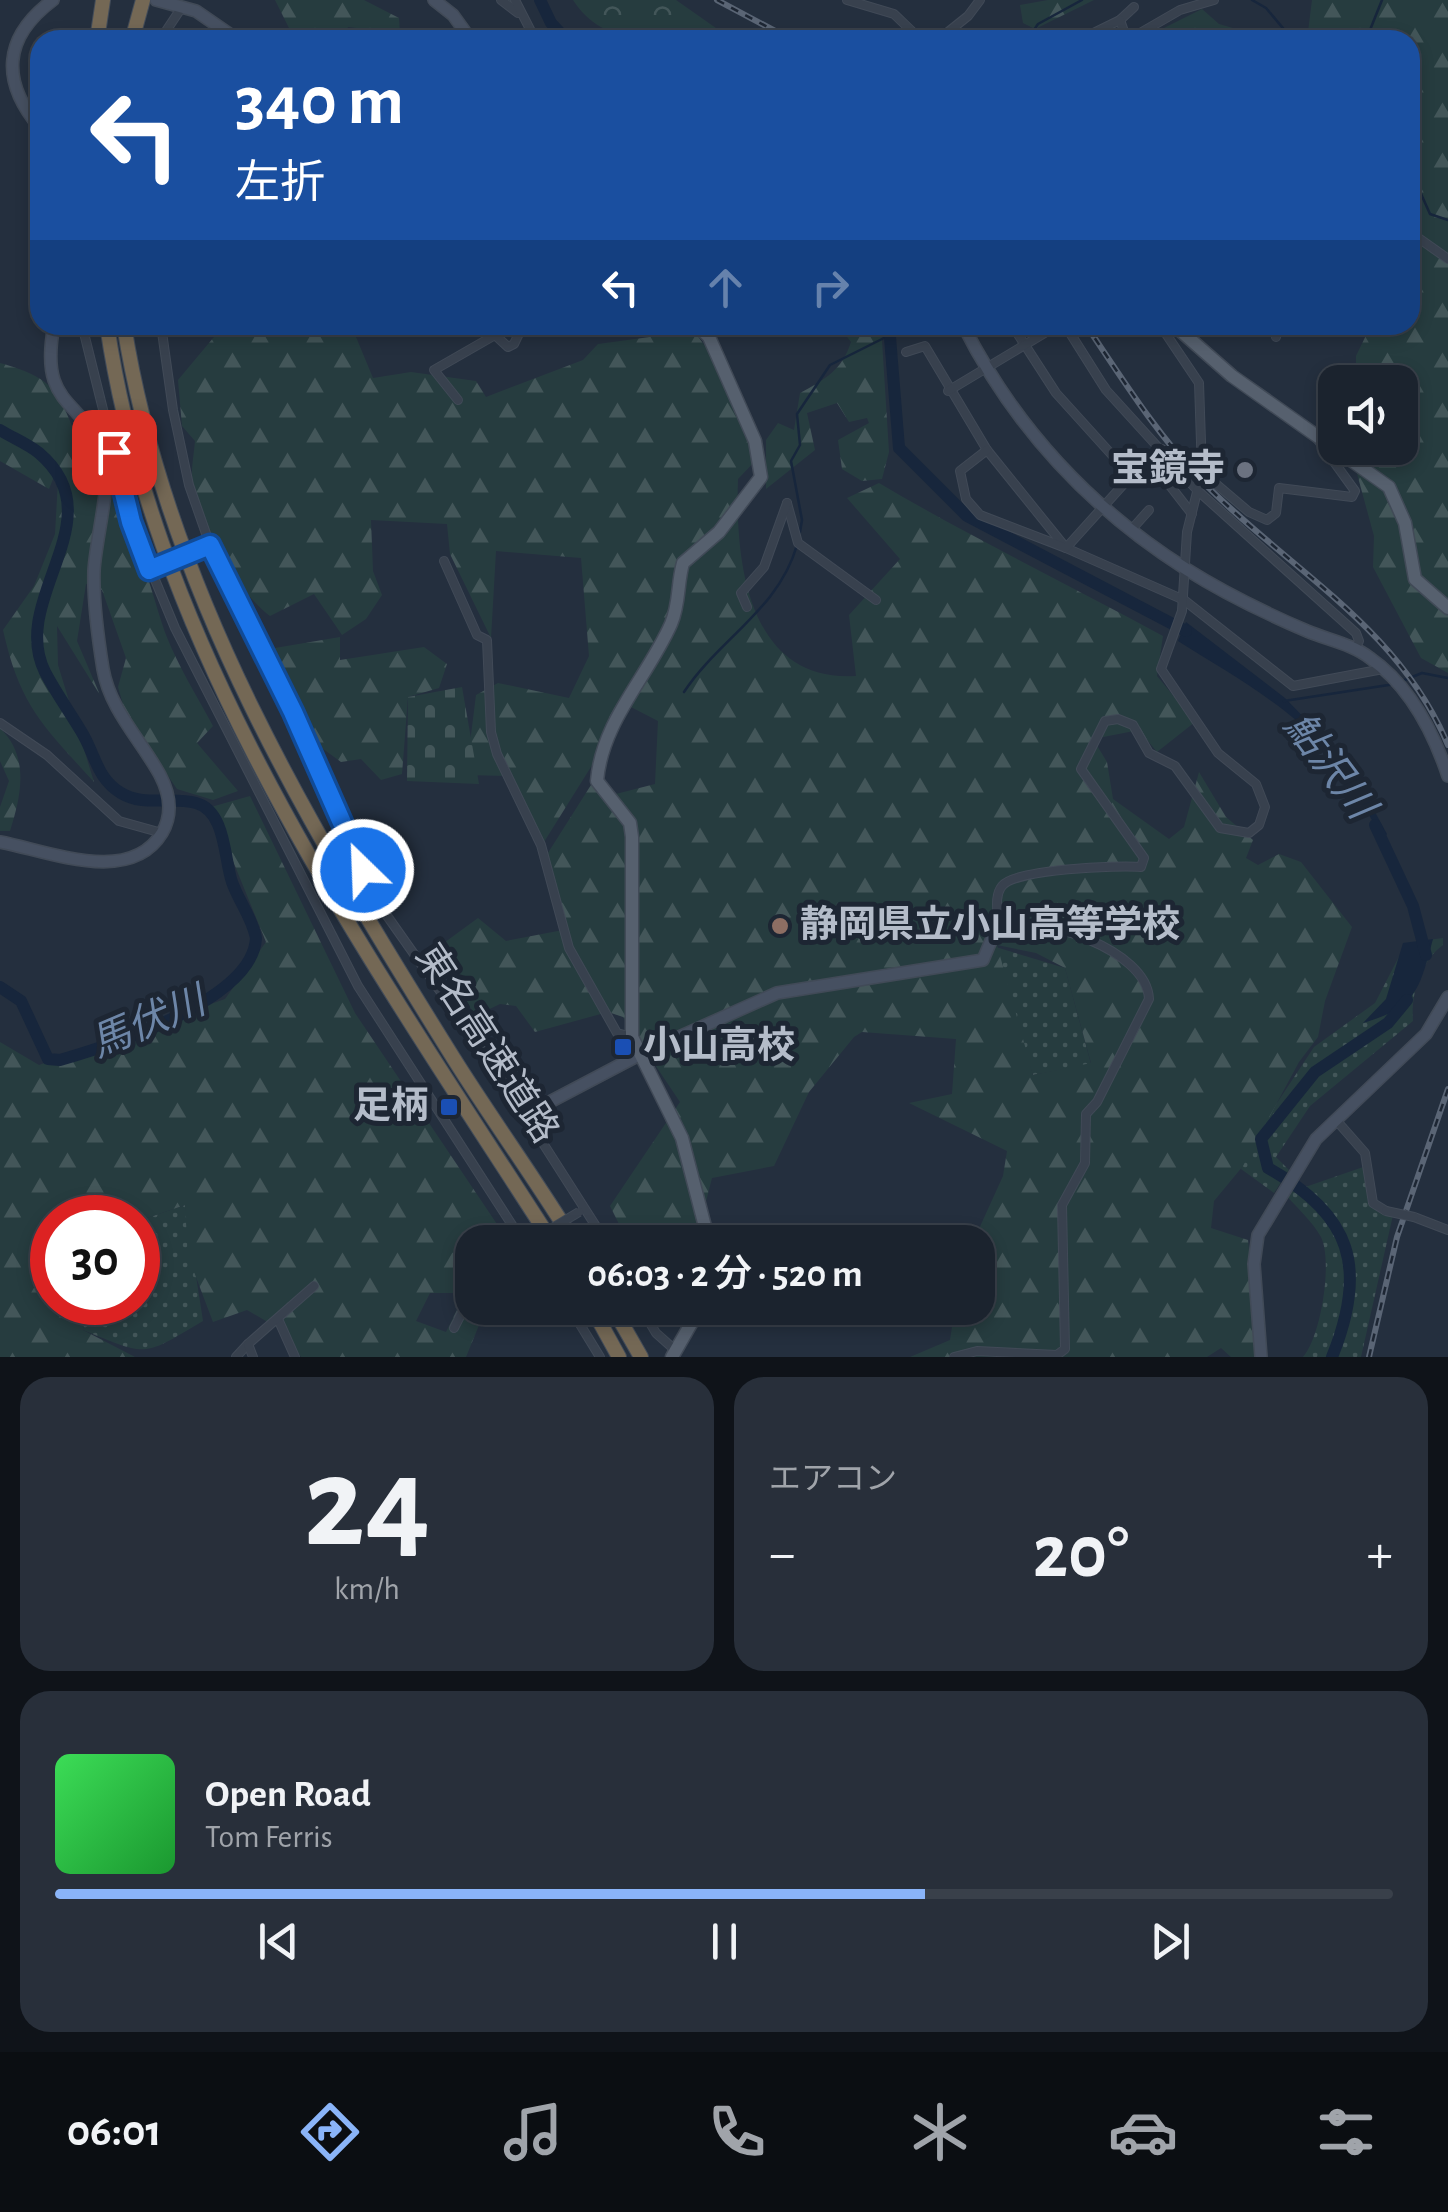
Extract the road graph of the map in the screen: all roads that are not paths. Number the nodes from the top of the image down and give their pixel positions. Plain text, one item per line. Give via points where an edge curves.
1 (54, 0) edge
2 (102, 0) edge
3 (143, 0) edge
4 (156, 0) edge
5 (434, 0) edge
6 (501, 0) edge
7 (515, 0) edge
8 (848, 0) edge
9 (980, 0) edge
10 (1214, 0) edge
11 (176, 5) junction
12 (1134, 7) dead end
13 (522, 16) junction
14 (1120, 20) junction
15 (99, 30) edge
16 (135, 30) edge
17 (165, 30) edge
18 (225, 30) edge
19 (464, 30) edge
20 (530, 30) edge
21 (911, 30) edge
22 (950, 30) edge
23 (1100, 30) edge
24 (1124, 30) edge
25 (1145, 30) edge
26 (30, 115) edge
27 (1420, 239) edge
28 (1448, 259) edge
29 (53, 335) edge
30 (84, 335) edge
31 (109, 335) edge
32 (126, 335) edge
33 (163, 335) edge
34 (493, 335) edge
35 (496, 335) edge
36 (516, 335) edge
37 (707, 335) edge
38 (969, 335) edge
39 (1017, 335) edge
40 (1045, 335) edge
41 (1069, 335) edge
42 (1167, 335) edge
43 (1185, 335) edge
44 (1024, 348) junction
45 (906, 352) dead end
46 (986, 370) junction
47 (948, 391) junction
48 (458, 400) dead end
49 (1316, 437) junction
50 (1162, 449) junction
51 (988, 450) junction
52 (1150, 460) junction
53 (1202, 472) junction
54 (1131, 476) junction
55 (1197, 490) junction
56 (1102, 506) junction
57 (1149, 510) dead end
58 (1192, 514) junction
59 (1132, 529) junction
60 (210, 545) junction
61 (1066, 548) junction
62 (444, 561) dead end
63 (1184, 568) junction
64 (149, 570) junction
65 (876, 600) dead end
66 (1184, 600) junction
67 (747, 607) dead end
68 (1448, 608) edge
69 (1355, 649) junction
70 (1387, 672) junction
71 (0, 722) edge
72 (1448, 776) edge
73 (162, 834) junction
74 (0, 842) edge
75 (998, 924) junction
76 (1448, 996) edge
77 (632, 1036) junction
78 (639, 1054) junction
79 (523, 1116) junction
80 (1336, 1120) junction
81 (582, 1210) junction
82 (515, 1225) edge
83 (541, 1225) edge
84 (556, 1225) edge
85 (563, 1225) edge
86 (593, 1225) edge
87 (704, 1225) edge
88 (1448, 1230) edge
89 (314, 1286) dead end
90 (278, 1318) junction
91 (456, 1325) edge
92 (580, 1325) edge
93 (602, 1325) edge
94 (623, 1325) edge
95 (651, 1325) edge
96 (692, 1325) edge
97 (454, 1328) dead end
98 (248, 1344) junction
99 (678, 1355) edge
100 (236, 1357) edge
101 (253, 1357) edge
102 (295, 1357) edge
103 (600, 1357) edge
104 (620, 1357) edge
105 (641, 1357) edge
106 (954, 1357) edge
107 (1261, 1357) edge

1 - 26 street via 37,13 15,49 15,95
2 - 15 highway
3 - 16 highway
4 - 11 street
5 - 19 street
6 - 13 street
7 - 13 street
8 - 21 street via 894,14
9 - 22 street
10 - 25 street
11 - 17 street
11 - 18 street
12 - 14 street
13 - 20 street
14 - 23 street
14 - 24 street
27 - 28 street
29 - 73 street via 49,374 58,394 92,429 106,470 94,572 106,682 167,790
30 - 64 street
31 - 83 highway, 東名高速道路 via 144,488 189,608 256,754 352,926
32 - 85 highway, 東名高速道路 via 165,496 198,586 272,746 388,951
33 - 60 street via 172,410
34 - 48 street via 434,370
35 - 36 street via 508,347
37 - 77 main road via 749,425 760,476 719,532 683,563 680,600 640,684 610,728 598,772 600,789 630,823 632,837
38 - 46 street
39 - 44 street
40 - 44 street
41 - 50 street via 1106,390
42 - 53 street via 1199,383
43 - 49 main road
44 - 46 street
44 - 54 street
45 - 47 street via 925,346
46 - 47 street
46 - 56 street via 1027,430
47 - 51 street
49 - 53 street via 1349,478 1352,497 1279,488 1276,513 1267,520
49 - 68 main road via 1394,492 1415,578
50 - 52 street
50 - 55 street
51 - 61 street
51 - 61 street via 960,471 969,504 992,522
52 - 54 street
52 - 58 street
53 - 55 street
54 - 56 street
55 - 58 street
55 - 69 street via 1356,633
56 - 59 street
56 - 61 street
57 - 59 street
58 - 63 street
59 - 63 street
60 - 64 street, bridge
60 - 79 street via 378,903
61 - 66 street
62 - 77 street via 477,635 487,640 497,754 541,845 569,948 618,1033
63 - 66 street
63 - 69 street via 1246,603
64 - 82 street via 358,986
65 - 67 street via 798,542 787,503 764,567 741,593
66 - 70 street via 1293,686
66 - 75 street via 1162,669 1218,754 1263,794 1258,825 1242,834 1220,828 1175,766 1149,753 1133,725 1105,721 1081,769 1144,858 1141,867 1005,882
69 - 70 street
70 - 72 street via 1424,720
71 - 73 street via 47,754 119,821
73 - 74 street via 134,858 113,862
75 - 78 street via 983,960 796,986
75 - 106 street via 1020,919 1107,948 1135,968 1149,999 1086,1114 1085,1163 1062,1205 1065,1349
76 - 80 street via 1426,1034
77 - 78 main road
78 - 79 street
78 - 87 main road via 682,1138
79 - 81 street
80 - 88 street, bridge via 1365,1153 1373,1203
80 - 107 street via 1316,1139 1258,1234
81 - 84 street, bridge
81 - 86 street
89 - 90 street
90 - 98 street
90 - 102 street
91 - 97 street
92 - 103 street
93 - 104 highway
94 - 105 highway
95 - 99 street
96 - 99 main road
98 - 100 street
98 - 101 street

